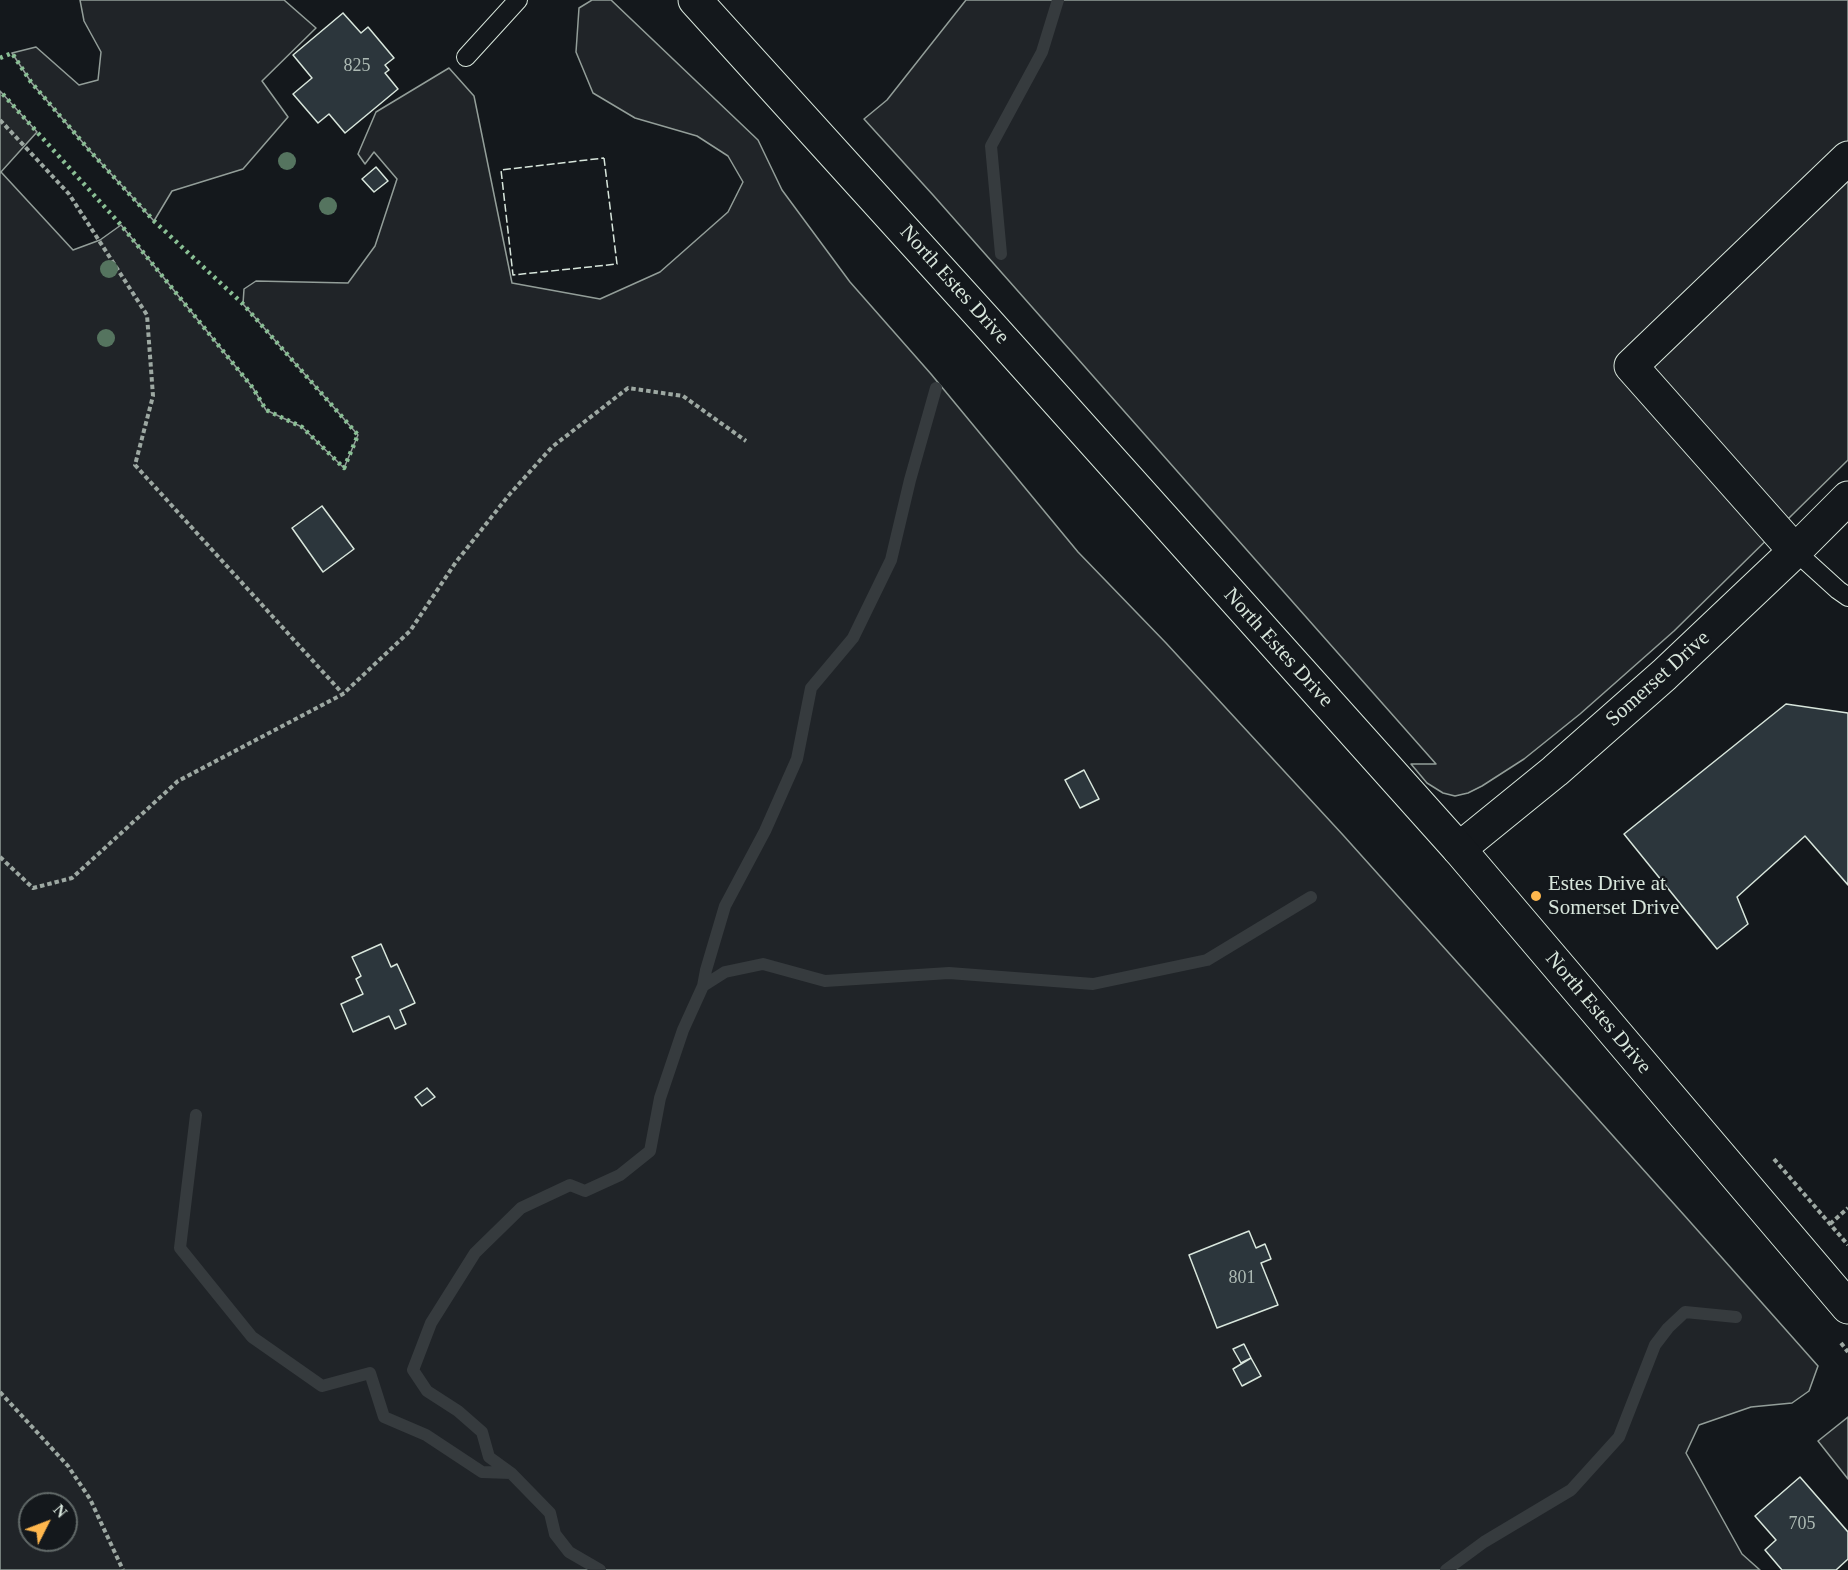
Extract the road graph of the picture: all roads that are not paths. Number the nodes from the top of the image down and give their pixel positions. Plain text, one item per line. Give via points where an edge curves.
1 (518, 0) edge
2 (695, 0) edge
3 (466, 57) dead end
4 (1848, 158) edge
5 (1848, 498) edge
6 (1795, 552) junction
7 (1848, 597) edge
8 (1459, 849) junction
9 (1848, 1307) edge

1 - 3 lane
2 - 8 main road, North Estes Drive
4 - 6 main road via 1631,366
5 - 6 main road, Somerset Drive
6 - 7 lane
6 - 8 main road, Somerset Drive via 1664,675
8 - 9 main road, North Estes Drive

